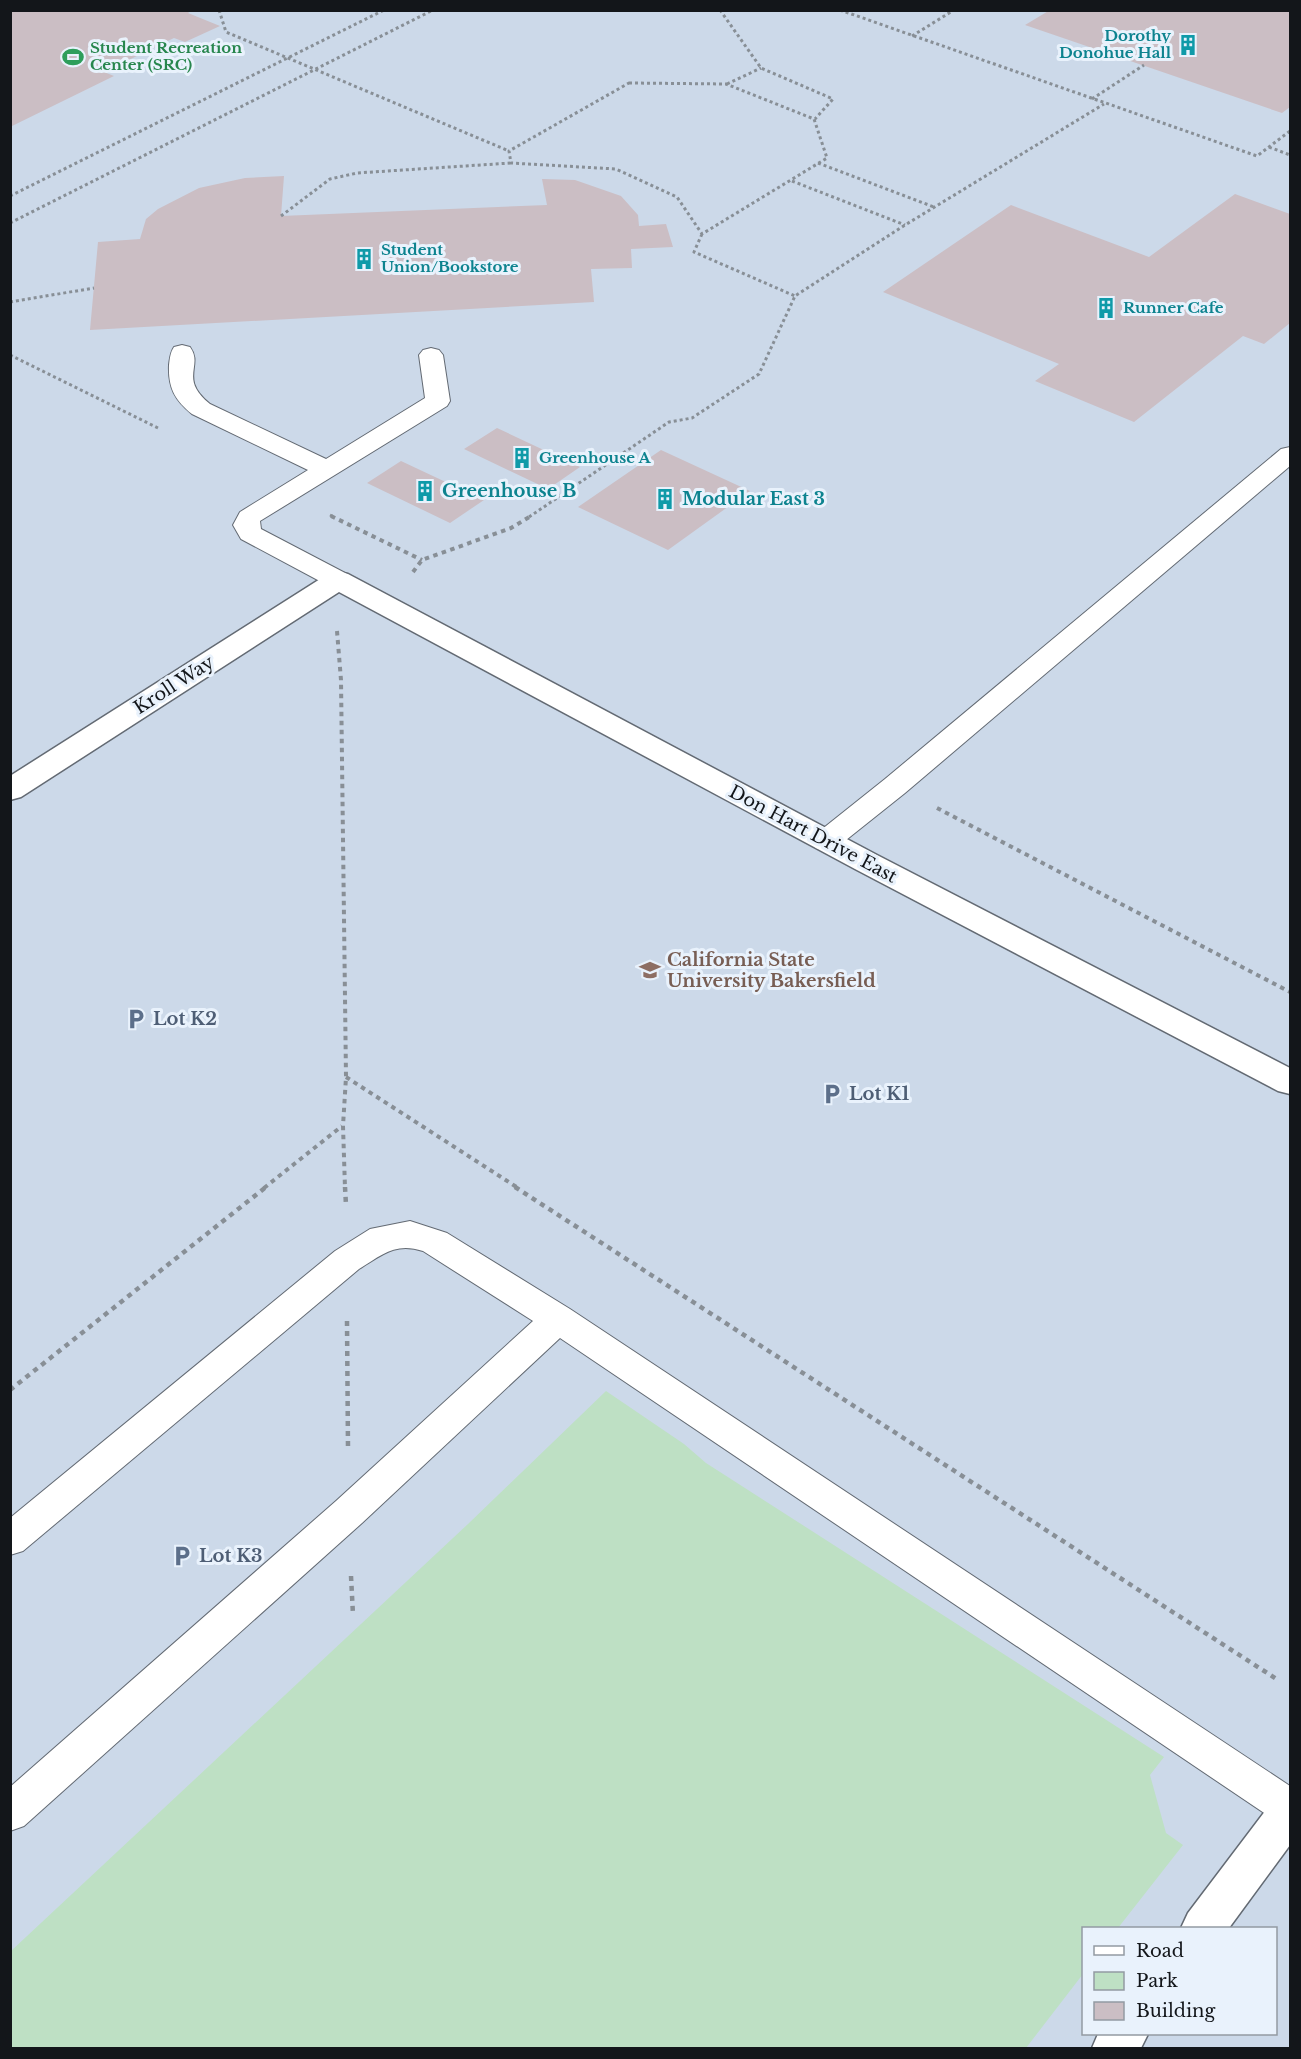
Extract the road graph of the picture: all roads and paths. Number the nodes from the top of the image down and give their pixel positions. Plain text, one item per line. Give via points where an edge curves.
1 (219, 10) edge
2 (384, 10) edge
3 (433, 10) edge
4 (720, 10) edge
5 (840, 10) edge
6 (954, 10) edge
7 (912, 36) junction
8 (286, 59) junction
9 (1144, 65) dead end
10 (761, 68) junction
11 (314, 70) junction
12 (726, 84) junction
13 (1091, 99) junction
14 (1104, 104) junction
15 (814, 119) junction
16 (1290, 131) edge
17 (1268, 147) junction
18 (508, 151) junction
19 (1290, 155) edge
20 (511, 163) junction
21 (818, 164) junction
22 (792, 181) junction
23 (10, 196) edge
24 (934, 207) junction
25 (281, 216) dead end
26 (10, 223) edge
27 (905, 225) junction
28 (702, 234) junction
29 (94, 288) dead end
30 (795, 296) junction
31 (10, 302) edge
32 (182, 352) dead end
33 (10, 355) edge
34 (431, 355) dead end
35 (162, 430) dead end
36 (1290, 454) edge
37 (326, 469) junction
38 (326, 513) dead end
39 (422, 560) junction
40 (338, 580) junction
41 (408, 580) dead end
42 (337, 631) dead end
43 (895, 786) junction
44 (10, 790) edge
45 (826, 841) junction
46 (1290, 992) edge
47 (346, 1077) junction
48 (1290, 1082) edge
49 (343, 1125) junction
50 (347, 1260) junction
51 (558, 1319) junction
52 (10, 1390) edge
53 (349, 1512) junction
54 (10, 1540) edge
55 (352, 1615) dead end
56 (1278, 1680) dead end
57 (1290, 1810) edge
58 (10, 1814) edge
59 (1204, 1927) edge
60 (1124, 2035) edge
61 (1114, 2049) edge

1 - 8 path via 226,32
2 - 8 path
3 - 11 path
4 - 10 path
5 - 7 path
6 - 7 path
7 - 13 path
8 - 11 path
8 - 23 path
9 - 13 path
10 - 12 path
10 - 15 path via 833,99
11 - 18 path
11 - 26 path
12 - 15 path
12 - 18 path via 629,84
13 - 14 path
14 - 17 path via 1257,156
14 - 24 path
15 - 21 path via 827,158
16 - 17 path
17 - 19 path
18 - 20 path
20 - 25 path via 357,172 330,179
20 - 28 path via 616,169 677,197
21 - 22 path
21 - 24 path
22 - 27 path
22 - 28 path
24 - 27 path
27 - 30 path
28 - 30 path via 694,252
29 - 31 path
30 - 39 path via 759,374 692,418 669,422 511,528
32 - 37 lane via 181,387 189,400
33 - 35 path
34 - 37 lane via 438,401
36 - 43 lane
37 - 40 lane via 249,517 246,525 250,534
38 - 39 path
39 - 41 path
40 - 44 street, Kroll Way
40 - 45 street, Don Hart Drive East
42 - 47 path via 341,680
43 - 45 lane
43 - 46 path
45 - 48 street, Don Hart Drive East
47 - 49 path
47 - 56 path
49 - 50 path
49 - 52 path
50 - 51 lane via 382,1238 410,1234 435,1242
50 - 53 path
50 - 54 lane
51 - 53 lane
51 - 57 lane
53 - 55 path
53 - 58 lane
57 - 59 street
60 - 61 street

